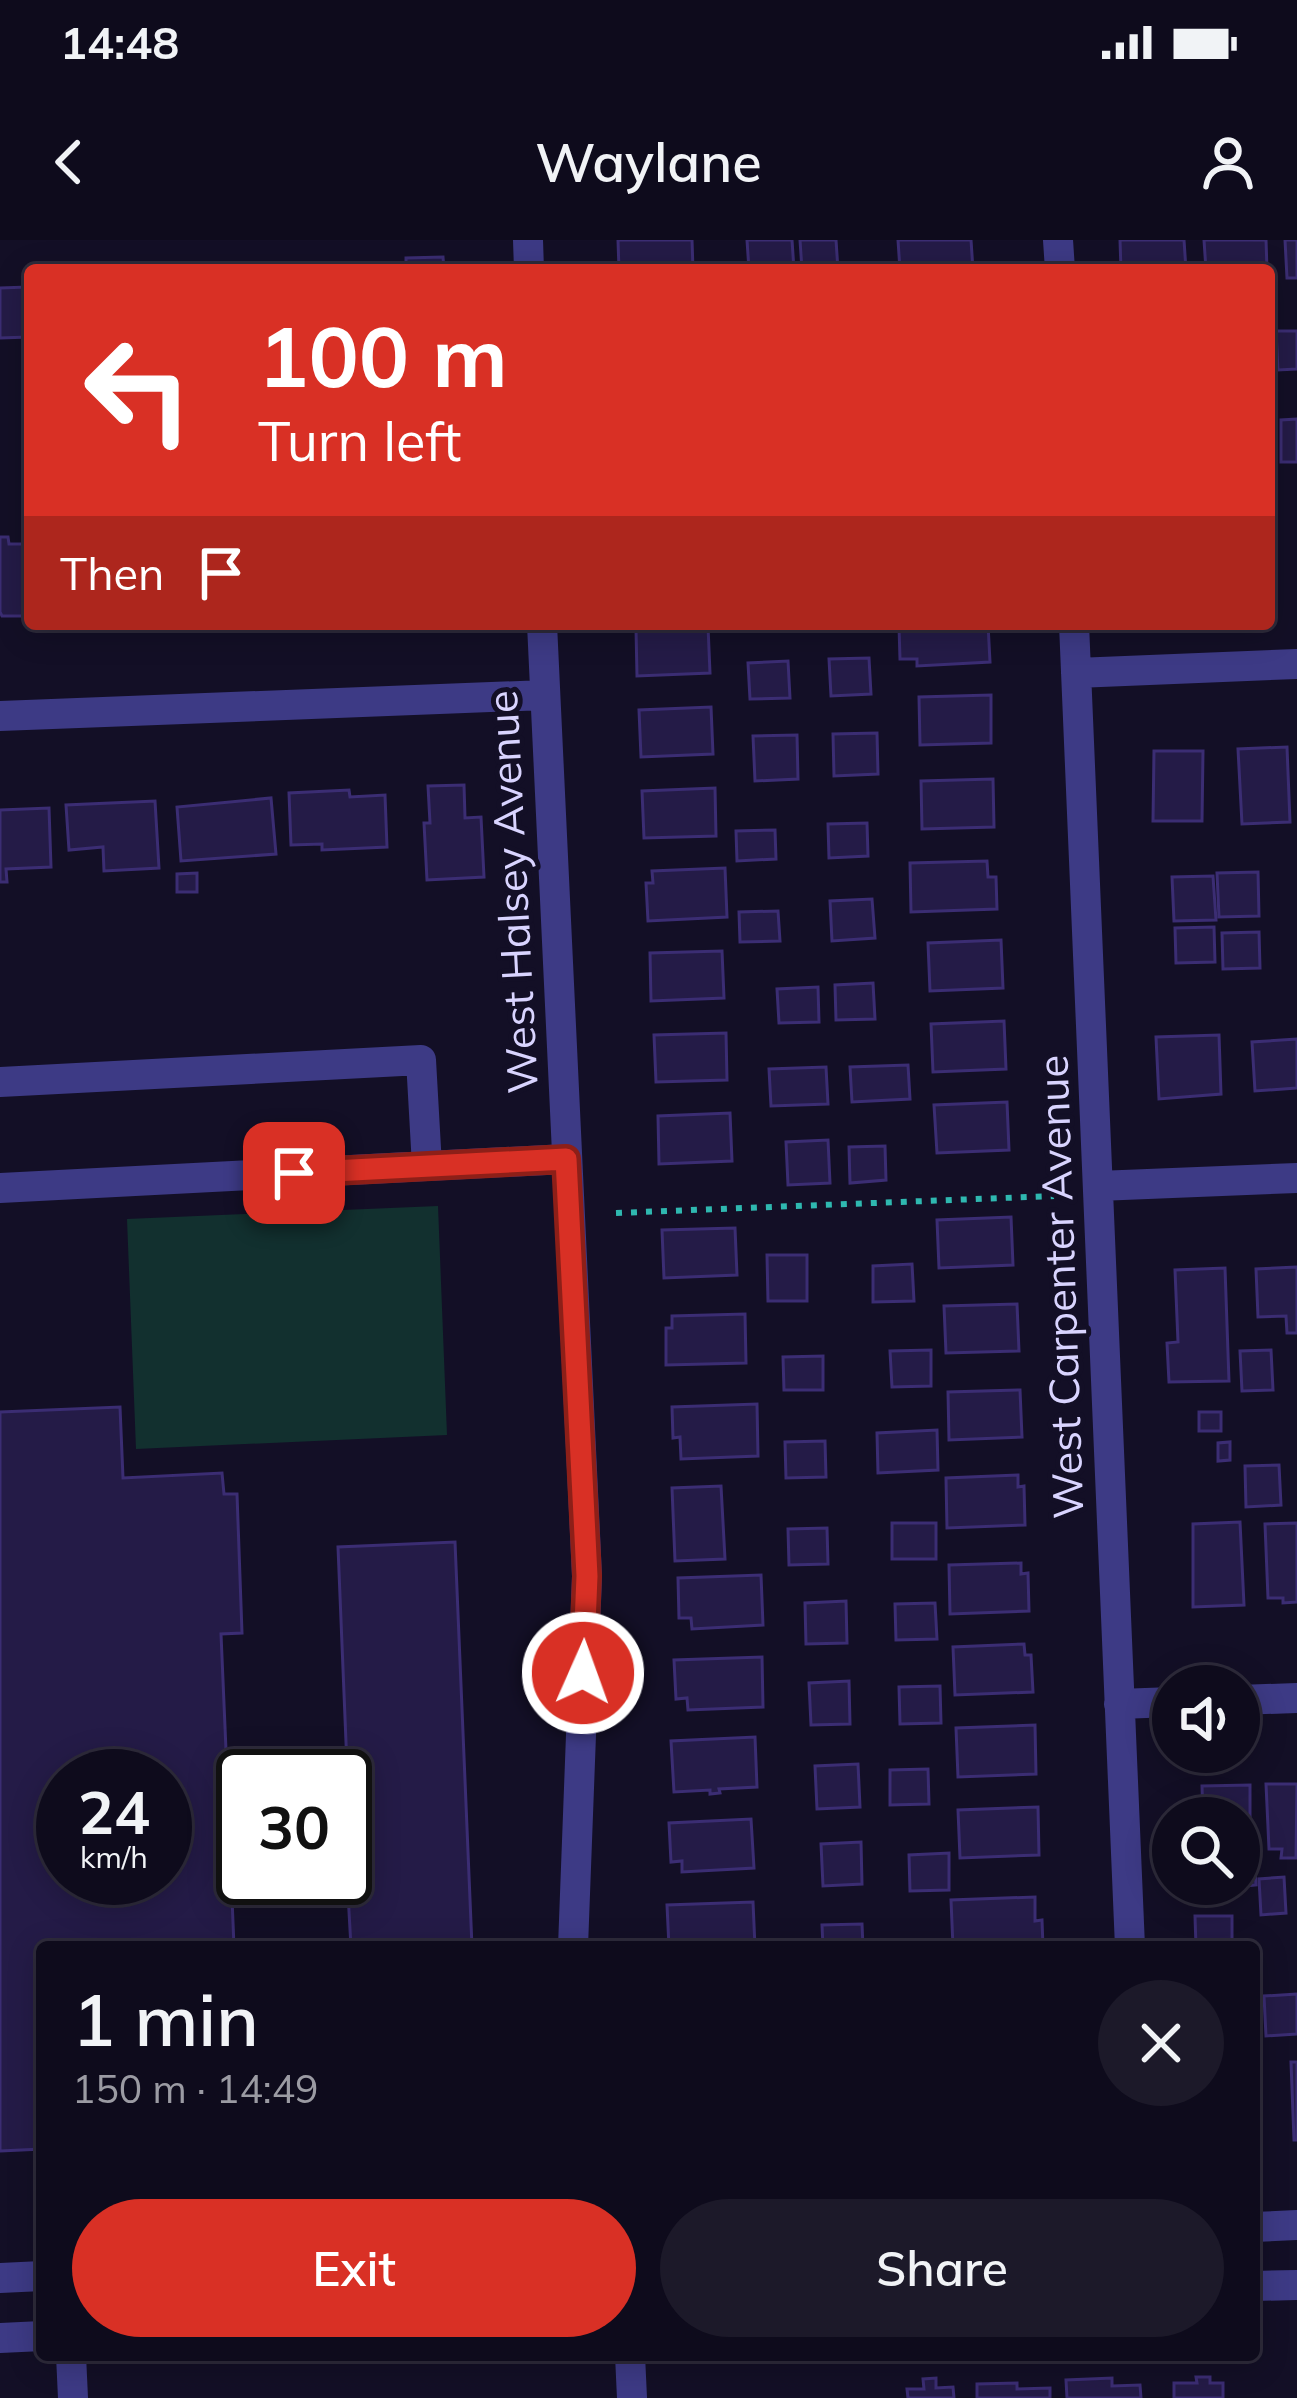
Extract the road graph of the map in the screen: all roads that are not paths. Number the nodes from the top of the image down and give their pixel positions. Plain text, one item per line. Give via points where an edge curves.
1 (542, 630) edge
2 (1074, 630) edge
3 (1297, 664) edge
4 (1076, 674) junction
5 (545, 695) junction
6 (0, 716) edge
7 (0, 1082) edge
8 (566, 1159) junction
9 (427, 1166) junction
10 (1297, 1178) edge
11 (1098, 1186) junction
12 (0, 1188) edge
13 (1297, 1697) edge
14 (1260, 1699) edge
15 (1152, 1703) edge
16 (1119, 1704) junction
17 (573, 1941) edge
18 (1130, 1941) edge
19 (1297, 2225) edge
20 (1260, 2227) edge
21 (36, 2276) edge
22 (0, 2278) edge
23 (1297, 2285) edge
24 (1260, 2286) edge
25 (36, 2336) edge
26 (0, 2338) edge
27 (71, 2361) edge
28 (630, 2361) edge
29 (73, 2398) edge
30 (632, 2398) edge

1 - 5 street, West Halsey Avenue
2 - 4 street, West Carpenter Avenue
3 - 4 street
4 - 11 street, West Carpenter Avenue
5 - 6 street
5 - 8 street, West Halsey Avenue
7 - 9 street via 421,1060
8 - 9 street
8 - 17 street, West Halsey Avenue via 587,1576
9 - 12 street
10 - 11 street
11 - 16 street, West Carpenter Avenue
13 - 14 street
15 - 16 street
16 - 18 street, West Carpenter Avenue
19 - 20 street
21 - 22 street
23 - 24 street
25 - 26 street
27 - 29 street
28 - 30 street

